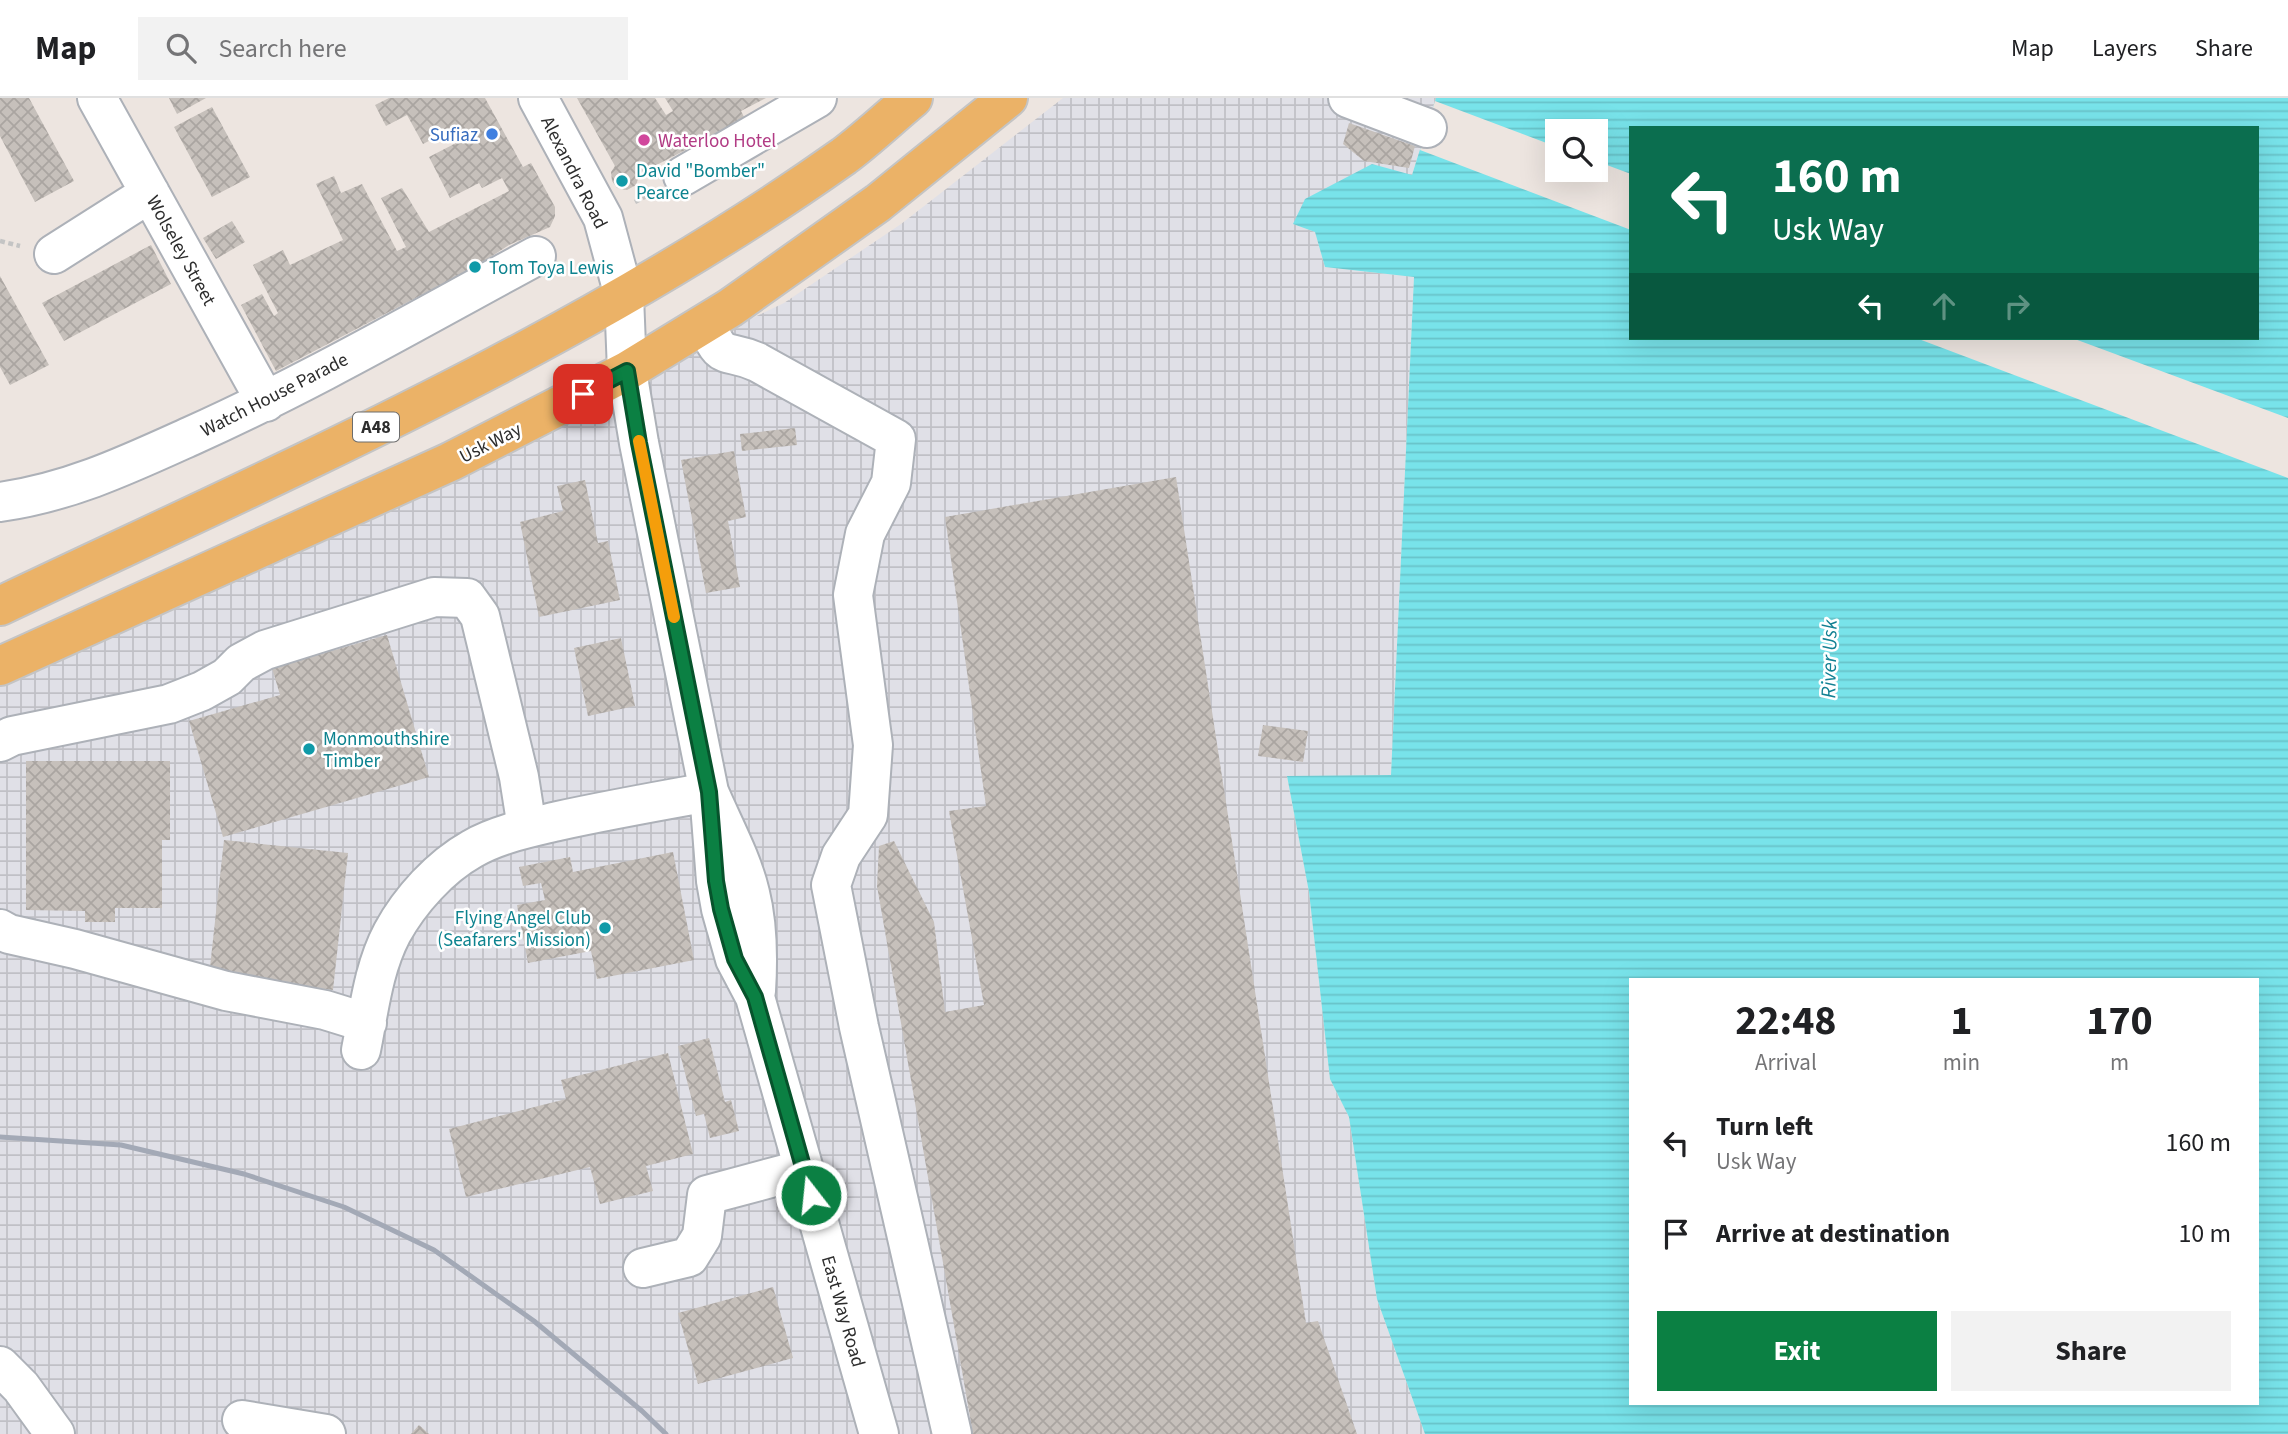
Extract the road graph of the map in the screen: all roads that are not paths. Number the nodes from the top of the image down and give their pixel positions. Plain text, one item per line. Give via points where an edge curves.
1 (97, 98) edge
2 (538, 98) edge
3 (817, 98) edge
4 (913, 98) edge
5 (1008, 98) edge
6 (1348, 98) edge
7 (1427, 128) dead end
8 (683, 176) dead end
9 (150, 193) junction
10 (54, 254) dead end
11 (536, 256) dead end
12 (624, 296) junction
13 (706, 324) junction
14 (627, 371) junction
15 (266, 402) junction
16 (0, 502) edge
17 (0, 606) edge
18 (0, 666) edge
19 (0, 743) edge
20 (709, 792) junction
21 (527, 828) junction
22 (0, 929) edge
23 (804, 1169) junction
24 (643, 1268) dead end
25 (0, 1366) edge
26 (242, 1420) dead end
27 (55, 1434) edge
28 (326, 1434) edge
29 (879, 1434) edge
30 (952, 1434) edge

1 - 9 street, Wolseley Street
2 - 12 street, Alexandra Road via 603,218
3 - 8 street
4 - 12 main road, A48 via 845,155
5 - 13 main road, Usk Way via 878,203
6 - 7 street
9 - 10 street
9 - 15 street, Wolseley Street
11 - 15 street, Watch House Parade
12 - 14 street, Alexandra Road
12 - 17 main road, A48 via 425,404
13 - 14 main road, Usk Way
13 - 30 street via 715,345 725,354 757,362 896,439 891,483 865,534 853,595 873,745 869,815 841,856 831,885
14 - 18 main road, Usk Way via 450,462
14 - 20 street, East Way Road
15 - 16 street, Watch House Parade via 113,472 38,497
19 - 21 street via 12,736 169,704 210,687 265,650 434,597 467,598 481,616
20 - 21 street
20 - 23 street, East Way Road via 716,881 727,936 755,997
21 - 22 street via 472,849 438,874 411,904 392,933 376,973 364,1037 325,1010 226,991
23 - 24 street via 707,1195 702,1236 689,1257
23 - 29 street, East Way Road
25 - 27 street
26 - 28 street

